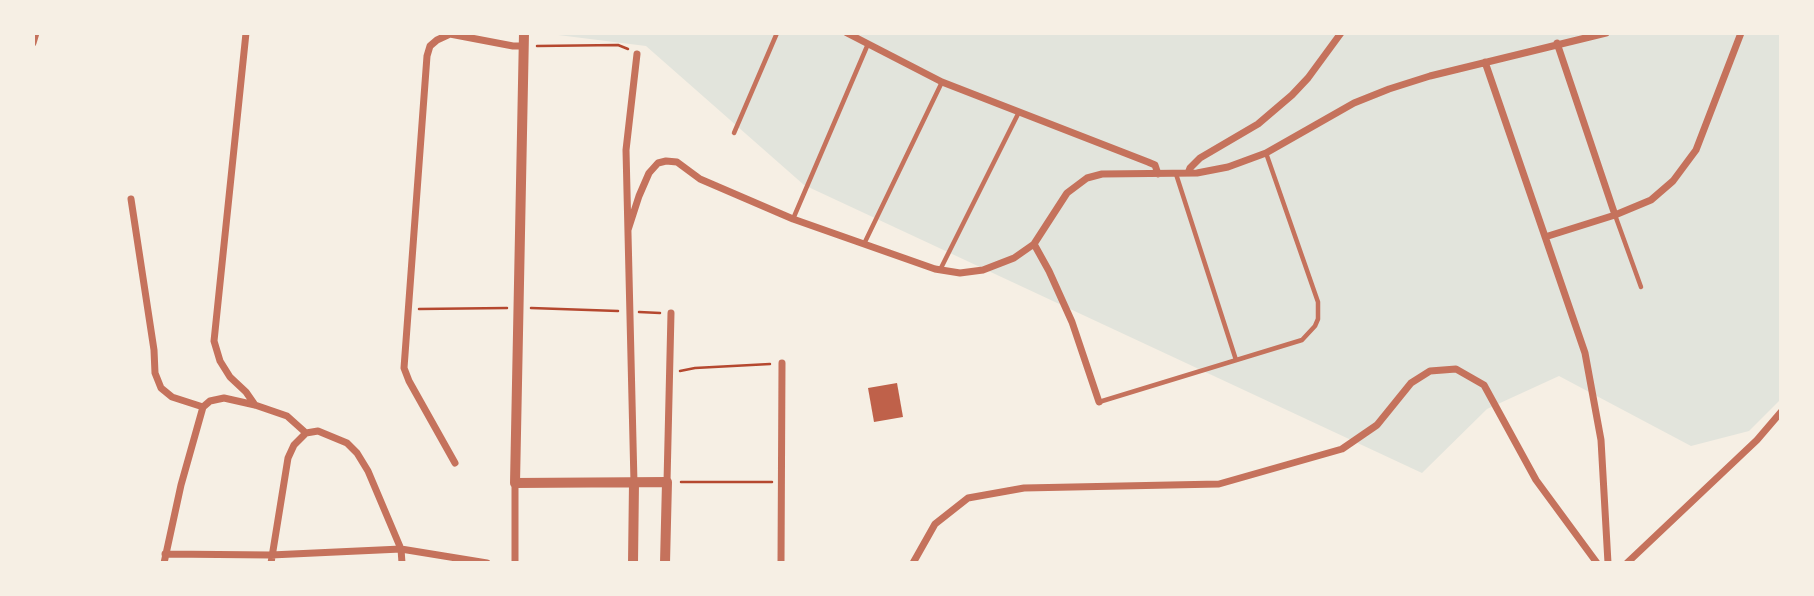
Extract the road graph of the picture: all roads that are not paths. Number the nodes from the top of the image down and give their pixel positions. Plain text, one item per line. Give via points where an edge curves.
1 (36, 33) edge
2 (246, 33) edge
3 (524, 33) edge
4 (777, 33) edge
5 (847, 33) edge
6 (1341, 33) edge
7 (1606, 33) edge
8 (1741, 33) edge
9 (33, 43) edge
10 (1557, 43) junction
11 (868, 44) junction
12 (524, 46) junction
13 (637, 54) road end
14 (1485, 62) junction
15 (942, 82) junction
16 (1019, 112) junction
17 (734, 134) dead end
18 (1266, 153) junction
19 (1188, 173) junction
20 (1158, 174) junction
21 (1176, 174) junction
22 (131, 199) dead end
23 (1615, 215) junction
24 (793, 219) junction
25 (628, 230) junction
26 (1545, 237) junction
27 (864, 244) junction
28 (1034, 244) junction
29 (940, 270) junction
30 (1641, 287) dead end
31 (671, 313) road end
32 (1236, 360) junction
33 (782, 363) road end
34 (1099, 402) joint
35 (255, 405) junction
36 (203, 407) junction
37 (1781, 412) edge
38 (306, 433) junction
39 (454, 463) dead end
40 (667, 482) junction
41 (515, 483) junction
42 (634, 483) junction
43 (401, 549) junction
44 (164, 554) junction
45 (211, 559) edge
46 (271, 559) edge
47 (164, 563) edge
48 (402, 563) edge
49 (487, 563) edge
50 (515, 563) edge
51 (633, 563) edge
52 (665, 563) edge
53 (781, 563) edge
54 (913, 563) edge
55 (1597, 563) edge
56 (1608, 563) edge
57 (1627, 563) edge

1 - 9 street
2 - 35 street via 214,341 219,361
3 - 12 street
4 - 17 lane
5 - 11 street
6 - 19 street via 1308,78 1276,110 1200,158
7 - 10 street
8 - 23 street via 1686,166 1651,200
10 - 14 street
10 - 23 street
11 - 15 street
11 - 24 lane
12 - 39 street via 450,34 430,46 427,56 404,368
12 - 41 street
13 - 25 street via 626,150
14 - 18 street via 1371,95
14 - 26 street
15 - 16 street
15 - 27 lane
16 - 20 street via 1148,162
16 - 29 lane
18 - 19 street via 1228,167
18 - 32 lane via 1318,302 1318,319 1302,340
19 - 21 street
20 - 21 street
20 - 28 street via 1102,174 1080,181
21 - 32 lane
22 - 36 street via 161,388 172,397
23 - 26 street
23 - 30 lane
24 - 25 street via 700,179 677,162 666,161 657,163 649,173
24 - 27 street
25 - 42 street
26 - 56 street via 1576,322 1592,384 1601,440
27 - 29 street
28 - 29 street via 983,270
28 - 34 street via 1072,322
31 - 40 street
32 - 34 lane
33 - 53 street
35 - 36 street via 224,398
35 - 38 street via 287,416
36 - 44 street
37 - 57 street
38 - 43 street via 318,431 334,437 357,453
38 - 46 street via 288,458
40 - 42 street
40 - 52 street
41 - 42 street
41 - 50 street
42 - 51 street
43 - 46 street
43 - 48 street
43 - 49 street
44 - 45 street
44 - 47 street
45 - 46 street
54 - 55 street via 935,524 968,498 1024,488 1219,484 1342,449 1377,425 1411,383 1430,371 1456,369 1484,386 1536,480

